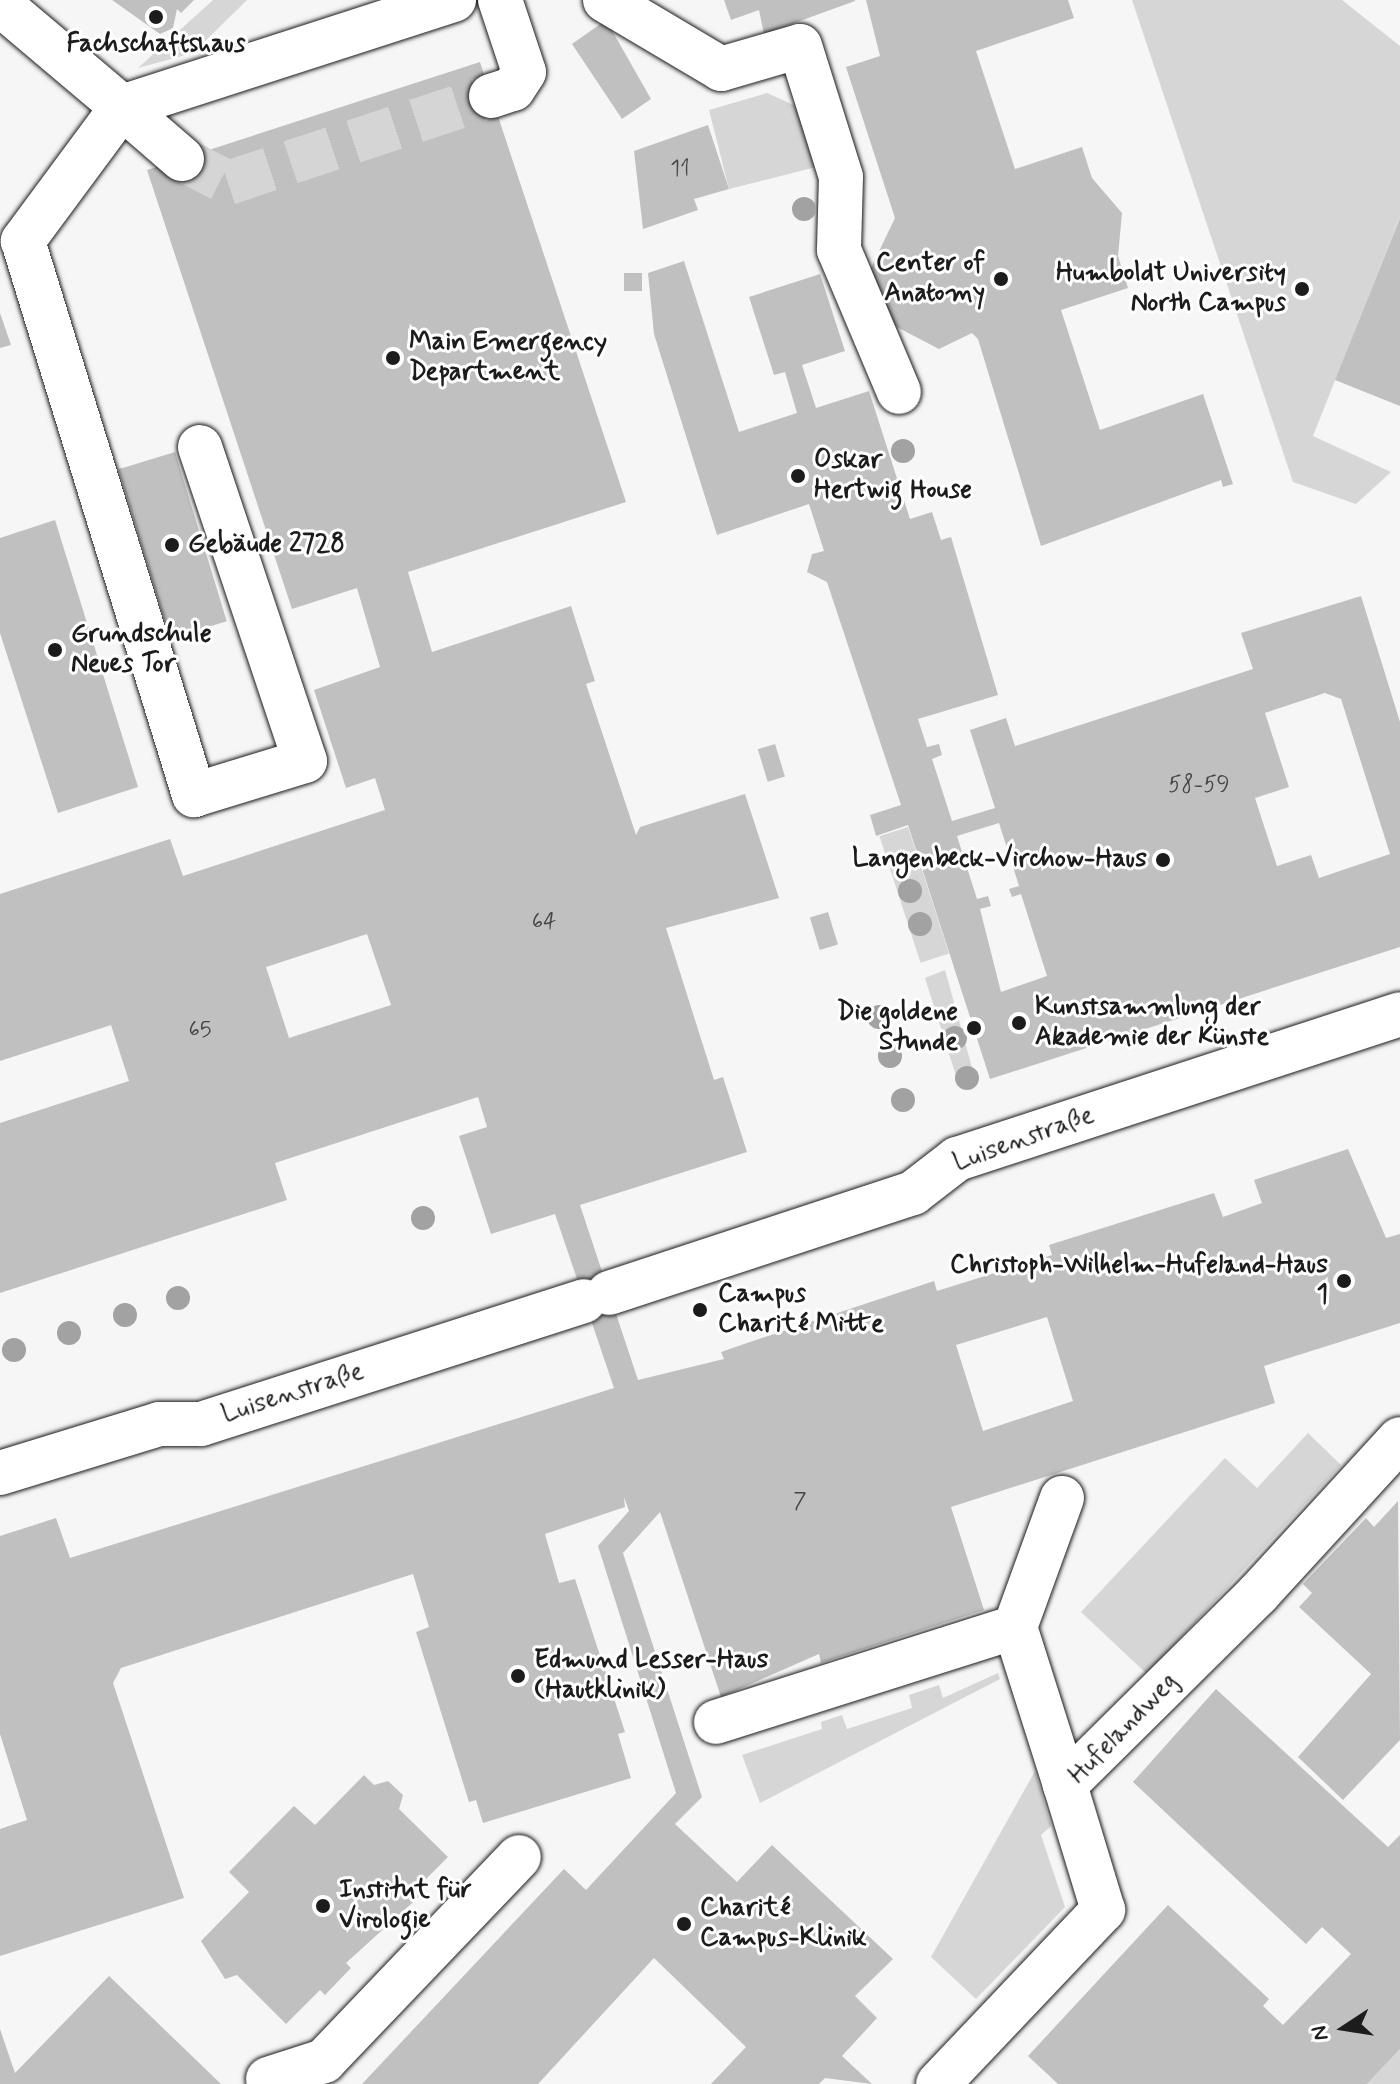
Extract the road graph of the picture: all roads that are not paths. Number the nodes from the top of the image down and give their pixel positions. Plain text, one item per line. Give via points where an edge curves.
1 (454, 0) edge
2 (500, 0) edge
3 (605, 0) edge
4 (0, 4) edge
5 (491, 96) tunnel mouth
6 (122, 107) junction
7 (182, 159) tunnel mouth
8 (899, 392) dead end
9 (200, 447) dead end
10 (1400, 1014) edge
11 (1400, 1439) edge
12 (0, 1473) edge
13 (1062, 1498) dead end
14 (1015, 1627) junction
15 (716, 1722) dead end
16 (1065, 1785) junction
17 (519, 1857) dead end
18 (268, 2079) dead end
19 (938, 2084) edge

1 - 6 street
2 - 5 street via 524,72 513,89
3 - 8 street via 721,69 800,46 841,177 839,250
4 - 6 street
6 - 7 street
6 - 9 street via 23,241 194,795 305,761
10 - 12 street, Luisenstraße via 957,1159 913,1193 596,1297 201,1424 159,1424
11 - 16 street, Hufelandweg via 1258,1594
13 - 14 street
14 - 15 street
14 - 16 street
16 - 19 street, Hufelandweg via 1103,1910
17 - 18 street via 324,2061

